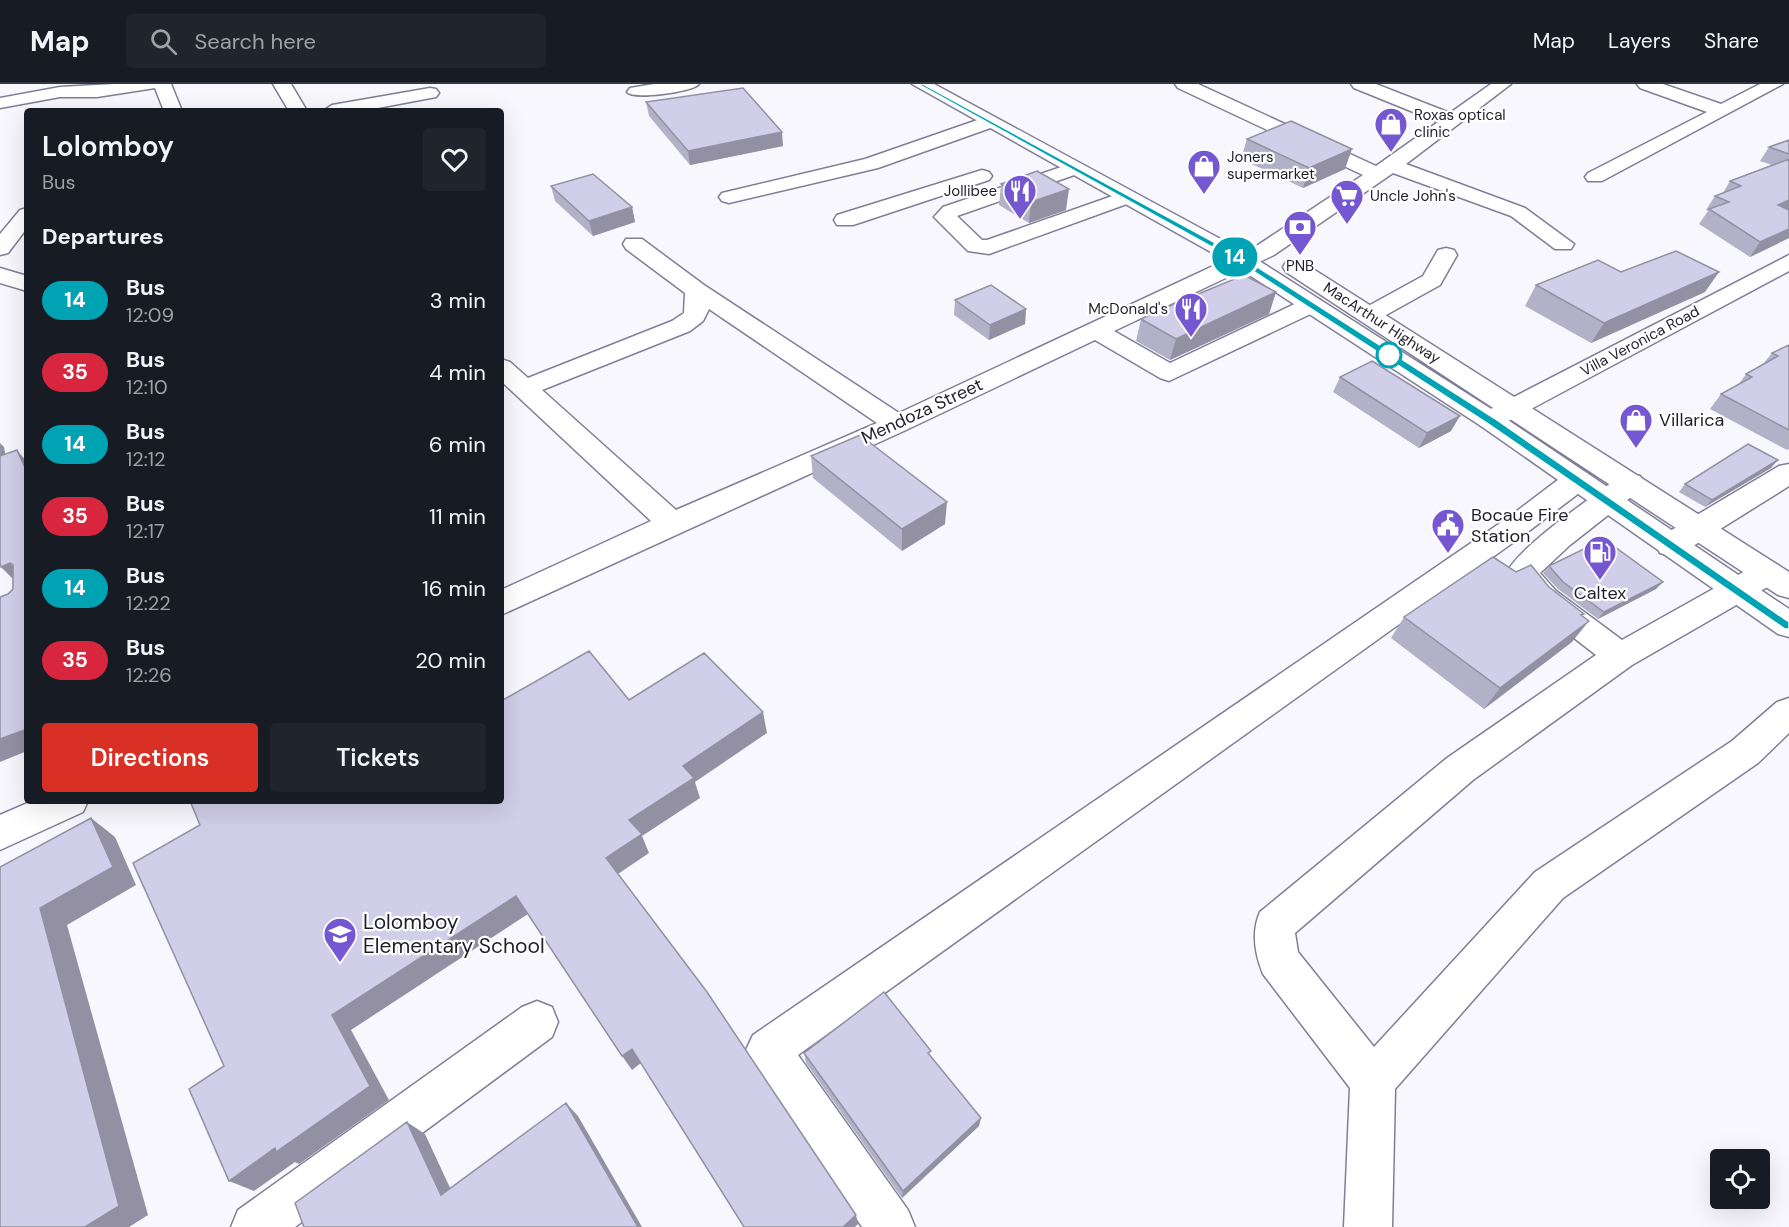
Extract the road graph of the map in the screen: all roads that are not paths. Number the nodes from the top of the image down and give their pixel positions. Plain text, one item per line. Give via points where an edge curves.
1 (149, 84) edge
2 (162, 84) edge
3 (282, 84) edge
4 (690, 84) edge
5 (921, 84) edge
6 (960, 84) edge
7 (1184, 84) edge
8 (1360, 84) edge
9 (1502, 84) edge
10 (1646, 84) edge
11 (1774, 84) edge
12 (636, 92) dead end
13 (430, 93) dead end
14 (0, 103) edge
15 (172, 108) edge
16 (296, 108) edge
17 (348, 108) edge
18 (1722, 111) junction
19 (1453, 121) junction
20 (989, 122) junction
21 (1038, 166) junction
22 (1384, 169) junction
23 (1005, 170) dead end
24 (1596, 177) dead end
25 (729, 196) dead end
26 (1128, 196) junction
27 (1090, 210) junction
28 (24, 218) edge
29 (846, 220) dead end
30 (634, 244) dead end
31 (1563, 244) dead end
32 (0, 248) edge
33 (1266, 250) junction
34 (1446, 255) dead end
35 (1242, 260) junction
36 (1789, 262) edge
37 (0, 275) edge
38 (24, 283) edge
39 (696, 290) junction
40 (1311, 305) junction
41 (1369, 315) junction
42 (1095, 330) junction
43 (504, 370) edge
44 (525, 388) junction
45 (1514, 408) junction
46 (1490, 420) junction
47 (897, 424) junction
48 (1789, 473) edge
49 (1577, 480) junction
50 (1618, 492) junction
51 (672, 523) junction
52 (1700, 529) junction
53 (1671, 545) junction
54 (1778, 580) edge
55 (1738, 591) junction
56 (504, 602) edge
57 (1789, 626) edge
58 (1620, 656) junction
59 (1789, 712) edge
60 (63, 804) edge
61 (0, 833) edge
62 (537, 1022) dead end
63 (1373, 1081) junction
64 (255, 1227) edge
65 (891, 1227) edge
66 (1368, 1227) edge

1 - 14 main road via 97,92 60,92
2 - 15 main road
3 - 16 main road
4 - 12 main road
5 - 20 main road, MacArthur Highway
6 - 33 main road, MacArthur Highway
7 - 22 main road
8 - 19 main road
9 - 19 main road, Mendoza Street
10 - 18 main road
11 - 18 main road
13 - 17 main road
18 - 24 main road
19 - 22 main road, Mendoza Street
20 - 21 main road, MacArthur Highway
20 - 25 main road via 871,164
21 - 26 main road, MacArthur Highway via 1073,168
21 - 27 main road
21 - 27 main road via 945,217 976,246 989,247
22 - 31 main road via 1518,212
22 - 33 main road, Mendoza Street
23 - 29 main road
26 - 27 main road
26 - 35 main road, MacArthur Highway
28 - 32 main road
30 - 39 main road
33 - 35 main road, Mendoza Street
33 - 41 main road, MacArthur Highway
34 - 41 main road via 1432,280
35 - 40 main road, MacArthur Highway
35 - 42 main road, Mendoza Street
36 - 45 main road, Villa Veronica Road
37 - 38 main road
39 - 44 main road via 695,316 681,326
39 - 47 main road
40 - 42 main road via 1170,373
40 - 46 main road, MacArthur Highway
41 - 45 main road, MacArthur Highway
42 - 47 main road, Mendoza Street
43 - 44 main road
44 - 51 main road
45 - 46 main road, Villa Veronica Road
45 - 50 main road, MacArthur Highway
46 - 49 main road, MacArthur Highway
47 - 51 main road, Mendoza Street
48 - 52 main road
49 - 50 main road, MacArthur Highway
49 - 65 main road via 768,1050
50 - 52 main road, MacArthur Highway
50 - 53 main road, MacArthur Highway
50 - 58 main road via 1522,572 1545,599
51 - 56 main road, Mendoza Street
52 - 53 main road
52 - 54 main road, MacArthur Highway
53 - 55 main road, MacArthur Highway
54 - 55 main road
55 - 57 main road, MacArthur Highway
55 - 58 main road
58 - 63 main road via 1460,769 1274,926 1278,960
59 - 63 main road via 1745,752 1549,885
60 - 61 main road
62 - 64 main road
63 - 66 main road

